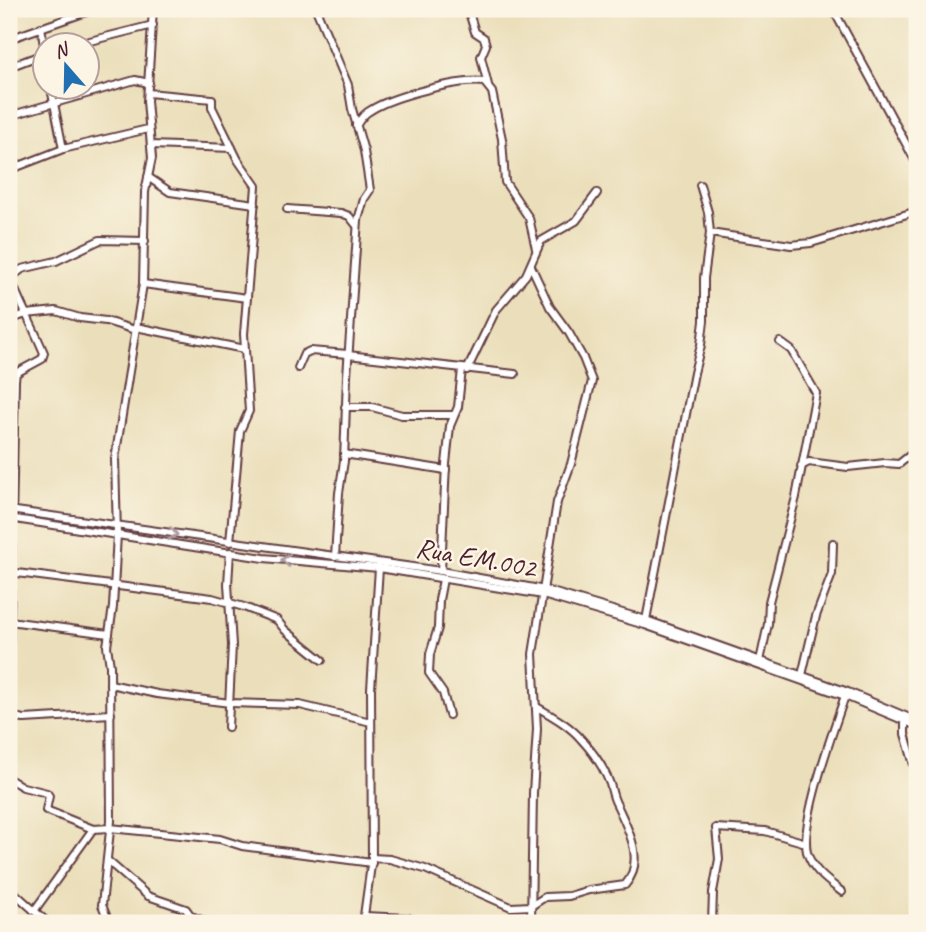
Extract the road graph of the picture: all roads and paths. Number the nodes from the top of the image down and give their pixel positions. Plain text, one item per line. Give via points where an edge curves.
1 (95, 9) edge
2 (153, 9) edge
3 (316, 9) edge
4 (468, 9) edge
5 (833, 9) edge
6 (153, 25) junction
7 (41, 27) junction
8 (42, 32) edge
9 (102, 38) edge
10 (9, 39) edge
11 (32, 59) edge
12 (9, 67) edge
13 (149, 83) junction
14 (488, 85) junction
15 (102, 89) edge
16 (148, 93) junction
17 (53, 102) joint
18 (9, 116) edge
19 (356, 125) junction
20 (149, 129) junction
21 (152, 145) junction
22 (232, 148) junction
23 (63, 149) junction
24 (917, 164) edge
25 (9, 170) edge
26 (148, 177) junction
27 (700, 185) dead end
28 (597, 193) dead end
29 (255, 204) junction
30 (287, 209) dead end
31 (917, 211) edge
32 (358, 227) junction
33 (710, 233) junction
34 (145, 241) junction
35 (536, 249) junction
36 (531, 266) junction
37 (9, 276) edge
38 (144, 284) junction
39 (247, 299) junction
40 (26, 314) junction
41 (9, 320) edge
42 (135, 329) junction
43 (780, 342) dead end
44 (244, 349) junction
45 (348, 355) junction
46 (298, 368) dead end
47 (464, 370) junction
48 (515, 374) dead end
49 (345, 407) junction
50 (454, 415) junction
51 (344, 454) junction
52 (917, 456) edge
53 (10, 457) edge
54 (801, 467) junction
55 (446, 470) junction
56 (10, 514) edge
57 (117, 530) junction
58 (230, 542) junction
59 (832, 543) dead end
60 (230, 552) junction
61 (334, 560) junction
62 (379, 568) junction
63 (10, 572) edge
64 (442, 575) junction
65 (114, 584) junction
66 (544, 593) junction
67 (230, 603) junction
68 (646, 620) junction
69 (9, 621) edge
70 (109, 634) junction
71 (322, 660) dead end
72 (760, 660) junction
73 (9, 666) edge
74 (802, 675) junction
75 (110, 684) junction
76 (845, 696) junction
77 (230, 703) junction
78 (537, 706) junction
79 (111, 714) junction
80 (449, 715) dead end
81 (9, 716) edge
82 (905, 720) junction
83 (371, 722) junction
84 (917, 723) edge
85 (228, 727) dead end
86 (917, 775) edge
87 (9, 779) edge
88 (110, 828) junction
89 (93, 829) junction
90 (806, 843) junction
91 (372, 860) junction
92 (108, 861) junction
93 (9, 888) edge
94 (842, 892) dead end
95 (531, 906) junction
96 (34, 911) junction
97 (363, 920) edge
98 (48, 923) edge
99 (106, 923) edge
100 (209, 923) edge
101 (422, 923) edge
102 (531, 923) edge
103 (712, 923) edge

1 - 7 street
2 - 6 street
3 - 19 street via 348,85
4 - 14 street via 475,32 484,38 481,57
5 - 24 street
6 - 9 street
6 - 13 street
7 - 8 street
7 - 10 street
11 - 12 street
13 - 15 street via 135,80
13 - 16 street
14 - 19 street via 476,81 410,95 371,110
14 - 35 street via 502,139 505,182 530,218
16 - 20 street
16 - 22 street via 212,99
17 - 18 street
17 - 23 street
19 - 32 street via 370,182
20 - 21 street
20 - 23 street
21 - 22 street
21 - 26 street
22 - 29 street via 255,181
23 - 25 street
26 - 29 street via 170,192
26 - 34 street
27 - 33 street
28 - 35 street via 576,220 541,241
29 - 39 street
30 - 32 street via 341,213
31 - 33 street via 811,243
32 - 45 street
33 - 68 street via 701,345
34 - 37 street via 100,240
34 - 38 street
35 - 36 street
36 - 47 street via 496,310
36 - 66 street via 592,381 557,502
37 - 40 street
38 - 39 street
38 - 42 street
39 - 44 street
40 - 41 street
40 - 42 street via 56,310
40 - 53 street via 44,357 16,373
42 - 44 street
42 - 57 street via 115,459
43 - 54 street via 791,349 816,393
44 - 58 street via 249,411 240,431
45 - 46 street via 310,351
45 - 47 street
45 - 49 street
47 - 48 street
47 - 50 street
49 - 50 street via 372,407 402,415
49 - 51 street
50 - 55 street
51 - 55 street
51 - 61 street
52 - 54 street via 899,464 848,467 809,462
53 - 56 street
54 - 72 street
55 - 64 street
56 - 57 street, Rua EM.002
56 - 63 street
57 -> 58 street, Rua EM.002
57 - 60 street, Rua EM.002
57 - 65 street
58 - 61 street, Rua EM.002
59 - 74 street via 832,574
61 -> 60 street, Rua EM.002
60 - 67 street
61 - 62 street, Rua EM.002
61 - 64 street, Rua EM.002
62 - 64 street, Rua EM.002
62 - 83 street
63 - 65 street
63 - 69 street
64 - 66 street, Rua EM.002
64 - 80 street via 429,673 443,693
65 - 67 street
65 - 70 street
66 - 68 street, Rua EM.002
66 - 76 street, Rua EM.002
66 - 78 street via 533,654
67 - 71 street via 276,620
67 - 77 street
68 - 72 street, Rua EM.002
69 - 70 street
69 - 73 street
70 - 75 street
72 - 74 street, Rua EM.002
74 - 84 street, Rua EM.002
75 - 77 street
75 - 79 street
76 - 82 street, Rua EM.002
76 - 90 street via 826,752
77 - 83 street via 300,705
77 - 85 street
78 - 95 street
78 - 95 street via 579,736 598,762 624,818 635,863 625,885 545,897
79 - 81 street
79 - 88 street
82 - 84 street, Rua EM.002
82 - 86 street
83 - 91 street
87 - 89 street via 47,793 46,810
88 - 89 street
88 - 91 street
88 - 92 street
89 - 96 street
90 - 94 street via 813,865
90 - 103 street via 765,831 716,828 719,859
91 - 95 street via 390,859 425,869 511,907
91 - 97 street
92 - 99 street via 102,905
92 - 100 street via 148,896
93 - 96 street
95 - 102 street
96 - 98 street
97 - 101 street via 408,918

